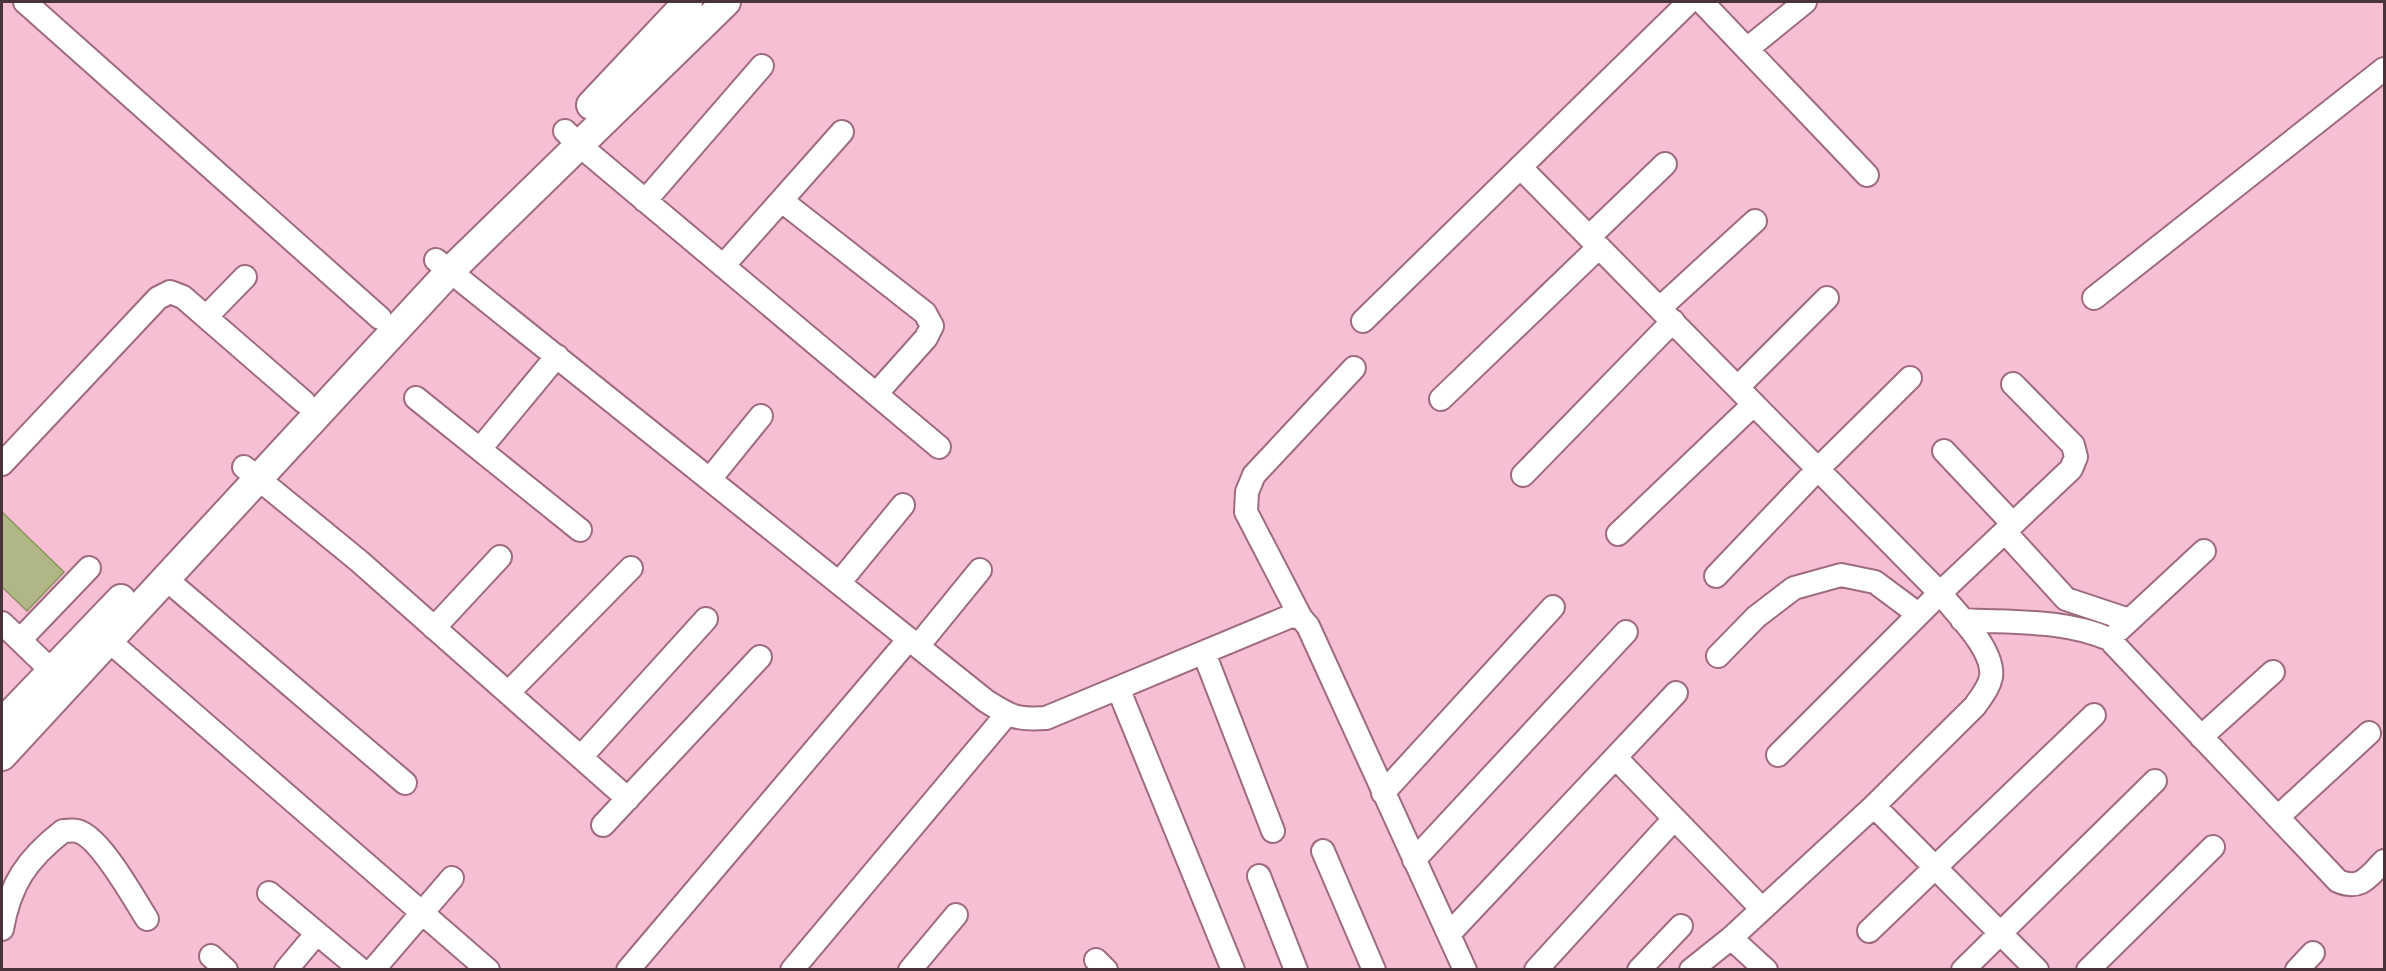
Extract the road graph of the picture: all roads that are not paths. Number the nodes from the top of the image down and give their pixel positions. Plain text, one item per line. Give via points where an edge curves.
1 (25, 2) edge
2 (688, 2) edge
3 (726, 2) edge
4 (1689, 2) edge
5 (1702, 2) edge
6 (1805, 2) edge
7 (1747, 48) junction
8 (762, 66) dead end
9 (2385, 69) edge
10 (842, 132) dead end
11 (572, 137) junction
12 (1665, 164) dead end
13 (1520, 167) junction
14 (1867, 175) dead end
15 (645, 201) junction
16 (782, 201) junction
17 (1755, 221) dead end
18 (1594, 242) junction
19 (443, 265) junction
20 (723, 266) junction
21 (245, 277) dead end
22 (1827, 298) dead end
23 (2094, 298) dead end
24 (1666, 315) junction
25 (206, 317) junction
26 (380, 318) junction
27 (1363, 321) dead end
28 (557, 356) junction
29 (1354, 368) dead end
30 (1910, 378) dead end
31 (2013, 384) dead end
32 (1738, 387) junction
33 (876, 394) junction
34 (416, 398) dead end
35 (1441, 399) dead end
36 (304, 402) junction
37 (1754, 404) junction
38 (761, 416) dead end
39 (939, 447) dead end
40 (480, 449) junction
41 (1944, 451) dead end
42 (2, 464) edge
43 (1818, 469) junction
44 (251, 473) junction
45 (1523, 475) dead end
46 (710, 479) junction
47 (903, 505) dead end
48 (2009, 528) junction
49 (580, 530) dead end
50 (1618, 534) dead end
51 (180, 550) junction
52 (2204, 550) dead end
53 (500, 557) dead end
54 (89, 568) dead end
55 (630, 568) dead end
56 (980, 570) dead end
57 (1716, 576) dead end
58 (166, 579) junction
59 (840, 583) junction
60 (1940, 593) junction
61 (1554, 607) dead end
62 (1918, 614) junction
63 (1301, 618) junction
64 (706, 619) dead end
65 (1962, 620) junction
66 (2129, 620) junction
67 (2, 623) edge
68 (434, 628) junction
69 (1626, 632) dead end
70 (2109, 639) junction
71 (20, 640) junction
72 (109, 641) junction
73 (914, 642) junction
74 (1204, 653) junction
75 (1718, 656) dead end
76 (760, 657) dead end
77 (53, 672) junction
78 (2273, 672) dead end
79 (1118, 688) junction
80 (508, 693) junction
81 (1676, 693) dead end
82 (1007, 714) junction
83 (2094, 715) dead end
84 (2, 723) edge
85 (2369, 733) dead end
86 (2201, 736) junction
87 (1778, 755) dead end
88 (2, 756) edge
89 (581, 757) junction
90 (1616, 758) junction
91 (2155, 781) dead end
92 (405, 783) dead end
93 (1383, 793) junction
94 (628, 799) junction
95 (1874, 806) junction
96 (2278, 817) junction
97 (1674, 819) junction
98 (603, 825) dead end
99 (1273, 831) dead end
100 (2213, 847) dead end
101 (1323, 851) dead end
102 (1414, 860) junction
103 (2385, 861) edge
104 (1935, 868) junction
105 (1259, 876) dead end
106 (452, 878) dead end
107 (269, 893) dead end
108 (1762, 909) junction
109 (421, 914) junction
110 (956, 915) dead end
111 (147, 919) dead end
112 (1681, 926) dead end
113 (2, 929) edge
114 (1869, 932) dead end
115 (317, 933) junction
116 (2001, 933) junction
117 (1449, 934) junction
118 (1731, 938) junction
119 (2313, 952) dead end
120 (1458, 967) edge
121 (796, 968) edge
122 (286, 969) edge
123 (361, 969) edge
124 (373, 969) edge
125 (488, 969) edge
126 (628, 969) edge
127 (910, 969) edge
128 (1233, 969) edge
129 (1296, 969) edge
130 (1374, 969) edge
131 (1536, 969) edge
132 (1639, 969) edge
133 (1690, 969) edge
134 (1766, 969) edge
135 (1963, 969) edge
136 (2037, 969) edge
137 (2088, 969) edge
138 (2297, 969) edge

1 - 26 street
2 - 11 main road via 603,94
3 - 11 main road
4 - 13 street
5 - 7 street
6 - 7 street
7 - 14 street
8 - 15 street
9 - 23 street
10 - 16 street
11 - 15 street
11 - 19 main road
12 - 18 street
13 - 18 street
13 - 27 street
15 - 20 street
16 - 20 street
16 - 33 street via 925,313 932,326
17 - 24 street
18 - 24 street
18 - 35 street
19 - 26 main road
19 - 28 street
19 - 44 main road
20 - 33 street
21 - 25 street
22 - 32 street
24 - 32 street
24 - 45 street
25 - 36 street
25 - 42 street via 183,297 170,292 158,298
26 - 36 main road
28 - 40 street
28 - 46 street
29 - 63 street via 1254,475 1247,492 1246,512
30 - 43 street
31 - 48 street via 2073,445 2076,457 2071,468
32 - 37 street
33 - 39 street
34 - 40 street
36 - 44 main road
37 - 43 street
37 - 50 street
38 - 46 street
40 - 49 street
41 - 48 street
43 - 57 street
43 - 60 street
44 - 51 main road
44 - 68 street
46 - 59 street
47 - 59 street
48 - 60 street
48 - 66 street via 2066,599
51 - 58 main road
51 - 77 main road
52 - 66 street
53 - 68 street
54 - 71 street
55 - 80 street
56 - 73 street
58 - 72 main road
58 - 92 street
59 - 73 street
60 - 62 street
60 - 65 street
61 - 93 street
62 - 75 street via 1875,582 1841,575 1794,588
62 - 87 street
63 - 74 street via 1291,616
63 - 93 street
64 - 89 street
65 - 70 street via 2065,626
65 - 95 street via 1986,650 1991,676 1986,690 1975,706
66 - 70 street
67 - 71 street
68 - 80 street
69 - 102 street
70 - 86 street
71 - 77 street
72 - 88 main road
72 - 109 street
73 - 82 street
73 - 126 street
74 - 79 street
74 - 99 street
76 - 94 street
77 - 84 main road
78 - 86 street
79 - 82 street via 1046,718 1023,720
79 - 128 street
80 - 89 street
81 - 90 street
82 - 121 street
83 - 104 street
85 - 96 street
86 - 96 street
89 - 94 street
90 - 97 street
90 - 117 street
91 - 116 street
93 - 102 street
94 - 98 street
95 - 104 street
95 - 108 street
96 - 103 street via 2338,881 2350,886 2361,883
97 - 108 street
97 - 131 street
100 - 137 street
101 - 130 street
102 - 117 street
104 - 114 street
104 - 116 street
105 - 129 street
106 - 109 street
107 - 115 street
108 - 118 street
109 - 124 street
109 - 125 street
110 - 127 street
111 - 113 street via 107,856 92,840 79,831 63,831 26,865 12,890
112 - 132 street
115 - 122 street
115 - 123 street
116 - 135 street
116 - 136 street
117 - 120 street
118 - 133 street
118 - 134 street
119 - 138 street

